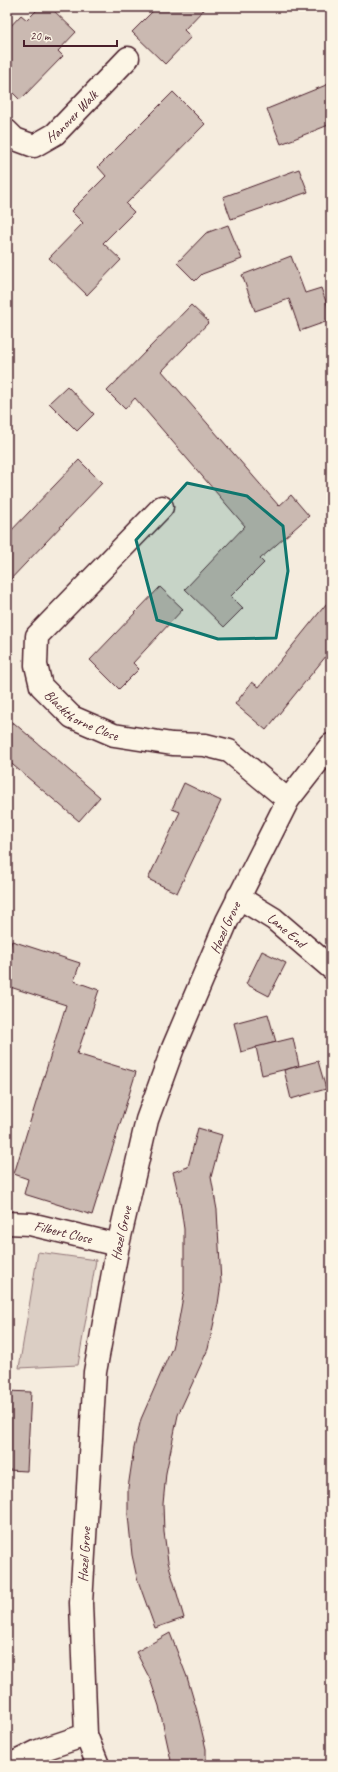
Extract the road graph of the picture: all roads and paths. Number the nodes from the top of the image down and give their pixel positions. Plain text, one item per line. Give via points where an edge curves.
1 (128, 58) dead end
2 (7, 131) edge
3 (162, 507) dead end
4 (331, 744) edge
5 (288, 800) junction
6 (238, 897) junction
7 (331, 968) edge
8 (7, 1224) edge
9 (118, 1244) junction
10 (86, 1735) junction
11 (10, 1765) edge
12 (98, 1765) edge

1 - 2 street, Hanover Walk via 55,134 34,146 15,139
3 - 5 street, Blackthorne Close via 37,636 36,665 41,686 72,717 114,735 172,744 205,745 229,751
4 - 5 street, Hazel Grove
5 - 6 street, Hazel Grove
6 - 7 street, Lane End via 274,919
6 - 9 street, Hazel Grove via 173,1048 147,1120
8 - 9 street, Filbert Close via 30,1224
9 - 10 street, Hazel Grove via 95,1372 81,1603
10 - 11 street via 38,1751
10 - 12 street, Hazel Grove

